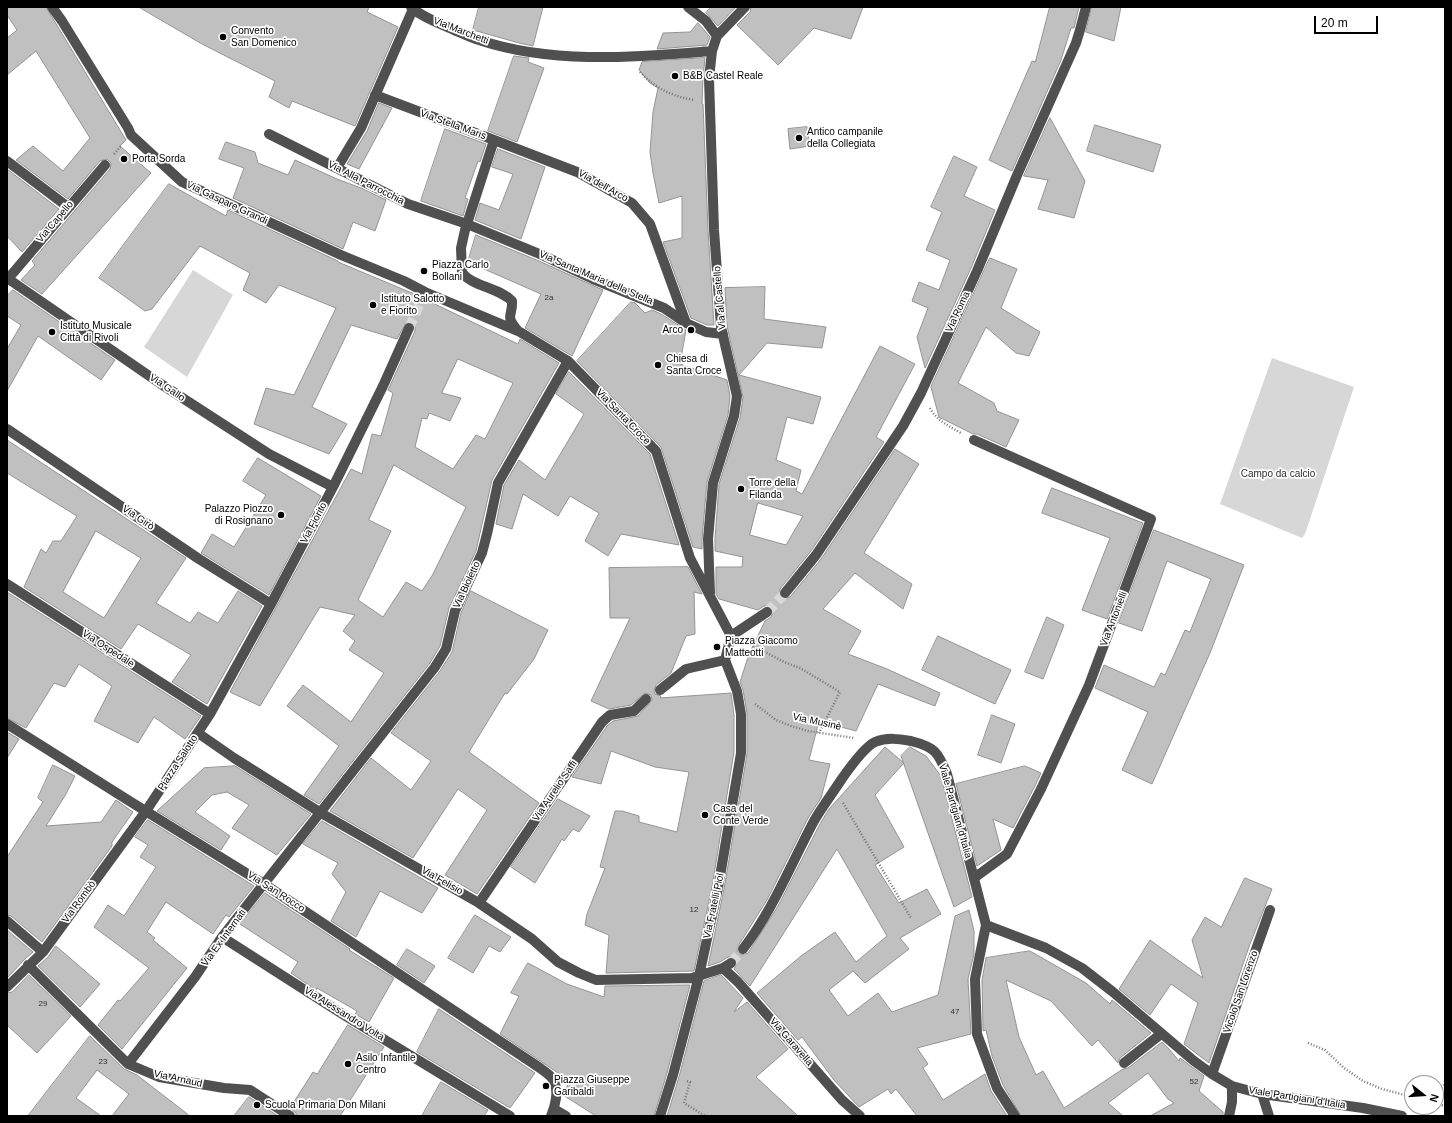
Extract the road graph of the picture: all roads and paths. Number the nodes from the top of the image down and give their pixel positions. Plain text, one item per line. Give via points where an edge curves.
1 (52, 7) edge
2 (688, 7) edge
3 (745, 7) edge
4 (1086, 7) edge
5 (412, 8) edge
6 (717, 36) junction
7 (712, 51) junction
8 (626, 58) junction
9 (375, 95) junction
10 (711, 100) junction
11 (269, 134) dead end
12 (131, 135) junction
13 (494, 140) junction
14 (7, 161) edge
15 (104, 165) joint
16 (337, 168) junction
17 (68, 207) junction
18 (466, 224) junction
19 (7, 279) edge
20 (686, 323) junction
21 (409, 328) tunnel mouth
22 (521, 333) junction
23 (723, 334) junction
24 (568, 360) junction
25 (921, 393) junction
26 (7, 429) edge
27 (974, 440) joint
28 (333, 487) junction
29 (7, 584) edge
30 (785, 593) tunnel mouth
31 (710, 597) junction
32 (271, 604) junction
33 (767, 612) tunnel mouth
34 (731, 636) junction
35 (753, 646) dead end
36 (725, 660) junction
37 (660, 690) dead end
38 (646, 699) dead end
39 (210, 714) junction
40 (776, 720) dead end
41 (7, 724) edge
42 (198, 733) junction
43 (819, 733) junction
44 (855, 738) dead end
45 (835, 789) junction
46 (146, 811) junction
47 (321, 813) junction
48 (974, 878) junction
49 (264, 884) junction
50 (479, 903) junction
51 (1270, 910) dead end
52 (911, 918) dead end
53 (7, 921) edge
54 (986, 925) junction
55 (222, 937) junction
56 (743, 949) tunnel mouth
57 (43, 952) junction
58 (28, 965) junction
59 (699, 976) junction
60 (7, 987) edge
61 (1161, 1034) junction
62 (1308, 1043) dead end
63 (1124, 1063) dead end
64 (128, 1064) junction
65 (1212, 1074) junction
66 (690, 1082) dead end
67 (1232, 1086) junction
68 (1262, 1094) junction
69 (1404, 1095) edge
70 (552, 1112) edge
71 (508, 1115) edge
72 (290, 1116) edge
73 (566, 1116) edge
74 (660, 1116) edge
75 (705, 1116) edge
76 (860, 1116) edge
77 (1015, 1116) edge
78 (1229, 1116) edge
79 (1269, 1116) edge
80 (1402, 1116) edge

1 - 12 street, Via Gaspare Grandi
2 - 6 street via 706,20
3 - 6 street, Via al Castello
4 - 25 street, Via Roma via 1073,50
5 - 8 street, Via Marchetti via 431,20 479,40 514,49 551,55
5 - 9 street, Via Marchetti
6 - 7 street, Via al Castello
7 - 8 street, Via Marchetti
7 - 10 street, Via al Castello via 709,79
8 - 10 path via 650,83 662,90 678,96
9 - 13 street, Via Stella Maris
9 - 16 street, Via Marchetti via 361,128
10 - 23 street, Via al Castello via 714,230
11 - 16 street, Via Alla Parrocchia
12 - 15 path
12 - 22 street, Via Gaspare Grandi via 182,182 341,256
13 - 18 street, Via Stella Maris
13 - 20 street, Via dell'Arco via 577,172 632,203 650,224
14 - 17 street
15 - 17 street, Via Capello
16 - 18 street, Via Alla Parrocchia via 408,204
17 - 19 street, Via Capello
18 - 20 street, Via Santa Maria della Stella via 664,308
18 - 22 street via 461,248 462,273 466,278 512,301 511,322
19 - 28 street, Via Gallo via 269,454
20 - 23 street, Via Santa Maria della Stella via 706,332
21 - 28 street, Via Fiorito
22 - 24 street, Via Santa Croce
23 - 31 street, Via al Castello via 737,396 734,416 713,483 708,539
24 - 31 street, Via Santa Croce via 656,450 690,558
24 - 47 street, Via Bioletto via 498,483 482,553 455,611 446,649 435,667
25 - 27 path via 934,415
25 - 30 street, Via Roma via 816,555
26 - 32 street, Via Girò via 199,559
27 - 48 street, Via Antonielli via 1151,519 1089,685 1041,789 1008,854
28 - 32 street, Via Fiorito
29 - 39 street, Via Ospedale
31 - 34 street
32 - 39 street, Via Fiorito
33 - 34 street
34 - 36 street
35 - 43 path via 800,668 840,692
36 - 37 street via 686,669
36 - 59 street, Via Fratelli Piol via 737,691 741,714 741,753 718,888
38 - 50 street, Via Aurelio Saffi via 634,711 610,715 602,722
39 - 42 street, Piazza Salotto
40 - 43 path, Via Musinè
41 - 46 street, Via San Rocco
42 - 46 street, Piazza Salotto
42 - 47 street, Via Felisio
43 - 44 path, Via Musinè
45 - 48 street, Viale Partigiani d'Italia via 853,762 874,743 890,738 934,750 940,756 946,774
45 - 52 path
45 - 56 street, Viale Partigiani d'Italia via 815,820 755,933
46 - 49 street, Via San Rocco
46 - 57 street, Via Rombò
47 - 49 street, Via Ex Internati
47 - 50 street, Via Felisio
48 - 54 street, Viale Partigiani d'Italia
49 - 55 street, Via Ex Internati
49 - 70 street, Via San Rocco via 540,1068 550,1076 556,1089
50 - 59 street, Via Felisio via 532,939 558,962 596,980
51 - 65 street, Vicolo San Lorenzo
53 - 57 street
54 - 61 street, Viale Partigiani d'Italia via 1046,948 1082,968 1114,992
54 - 77 street via 974,978 976,1034 997,1088
55 - 64 street, Via Ex Internati via 195,977
55 - 71 street, Via Alessandro Volta
57 - 58 street, Via Rombò
58 - 60 street, Via Rombò
58 - 64 street, Via Arnaud
59 - 74 street, Via Fratelli Piol
59 - 76 street, Via Garavella via 727,965 738,982 842,1100
61 - 63 street
61 - 65 street, Viale Partigiani d'Italia
62 - 69 path via 1325,1050 1344,1068 1363,1080
64 - 72 street, Via Arnaud via 159,1077 250,1090
65 - 67 street, Viale Partigiani d'Italia
66 - 75 path via 684,1103
67 - 68 street, Viale Partigiani d'Italia
67 - 78 street
68 - 79 street
68 - 80 street, Viale Partigiani d'Italia
70 - 73 street

